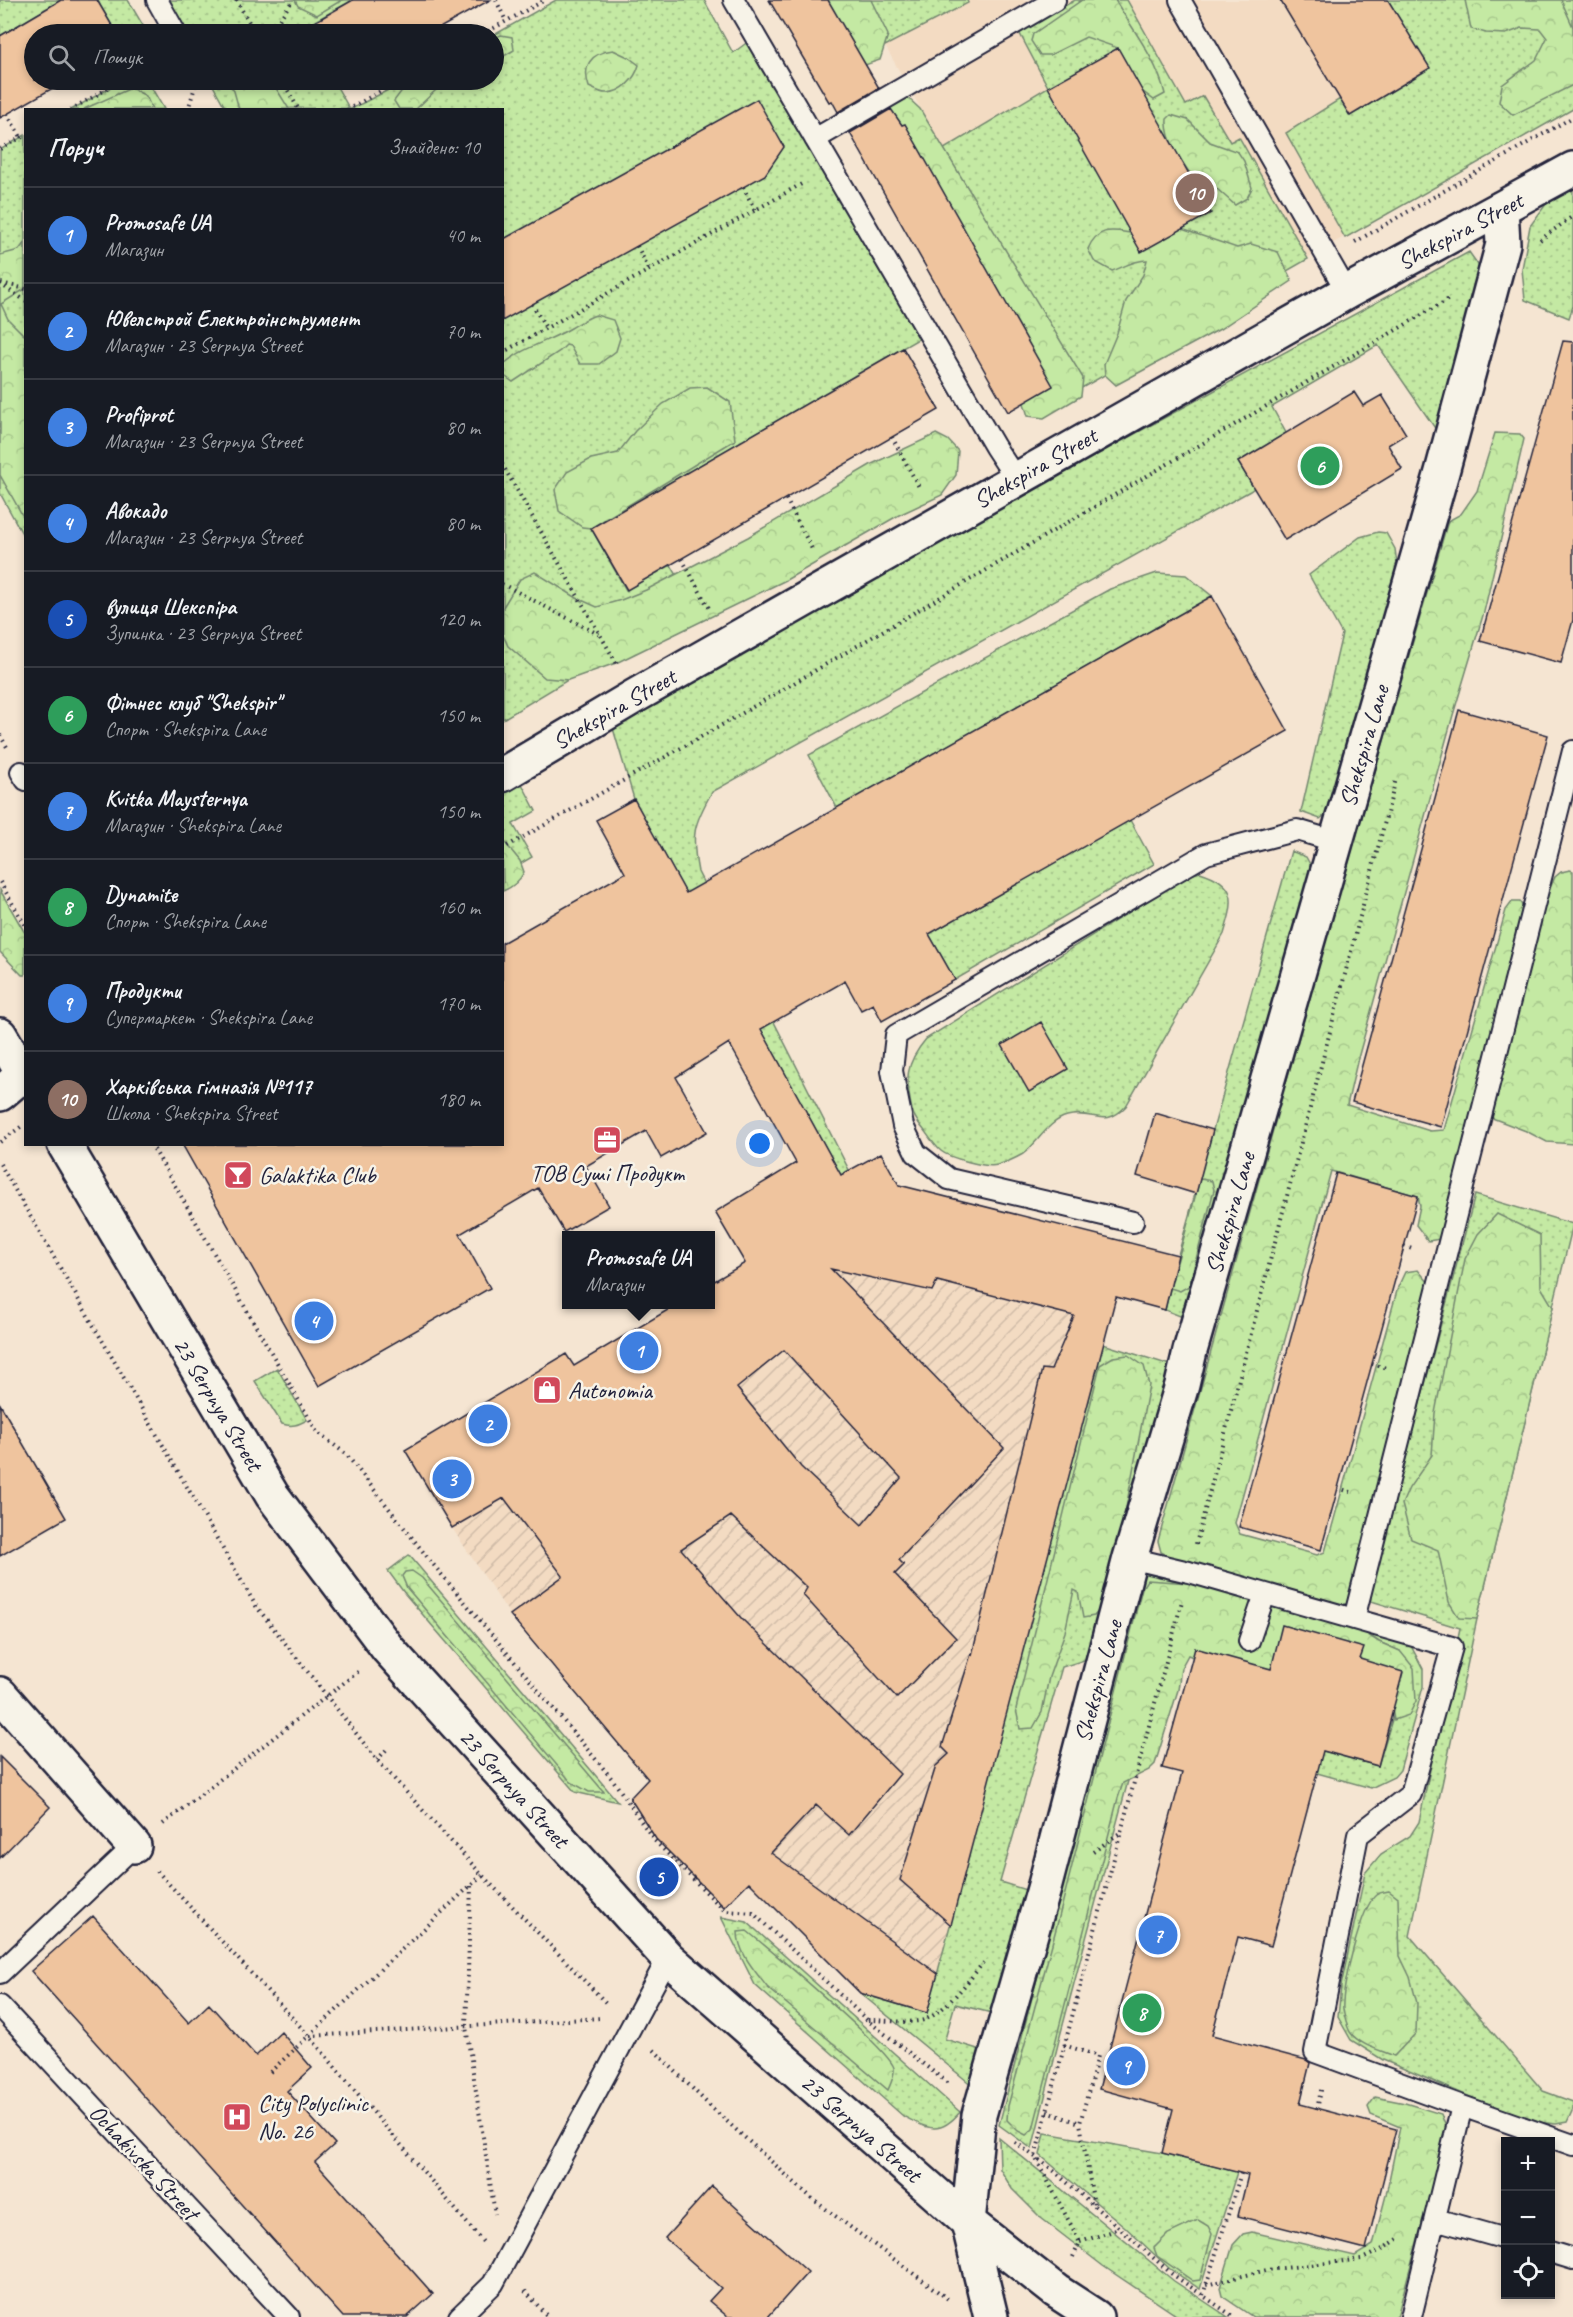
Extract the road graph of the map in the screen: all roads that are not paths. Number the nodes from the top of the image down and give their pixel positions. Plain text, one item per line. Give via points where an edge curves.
1 (157, 0) edge
2 (734, 0) edge
3 (1055, 0) edge
4 (1180, 0) edge
5 (170, 24) edge
6 (815, 139) junction
7 (1573, 169) edge
8 (1501, 208) junction
9 (1347, 292) junction
10 (1016, 479) junction
11 (1573, 751) edge
12 (504, 774) edge
13 (1337, 842) junction
14 (0, 1035) edge
15 (18, 1080) edge
16 (65, 1146) edge
17 (1133, 1222) dead end
18 (1130, 1558) junction
19 (1265, 1594) junction
20 (1354, 1619) junction
21 (1249, 1641) dead end
22 (0, 1694) edge
23 (134, 1846) joint
24 (668, 1958) junction
25 (0, 1973) edge
26 (0, 2006) edge
27 (1462, 2106) junction
28 (1573, 2145) edge
29 (1435, 2219) junction
30 (968, 2222) junction
31 (1501, 2238) edge
32 (1555, 2253) edge
33 (1573, 2259) edge
34 (289, 2317) edge
35 (459, 2317) edge
36 (991, 2317) edge
37 (1095, 2317) edge
38 (1411, 2317) edge

1 - 5 lane
2 - 6 lane
3 - 6 lane
4 - 9 lane
6 - 10 lane
7 - 8 street, Shekspira Street
8 - 9 street, Shekspira Street
8 - 13 street, Shekspira Lane via 1503,243 1497,270
9 - 10 street, Shekspira Street
10 - 12 street, Shekspira Street
11 - 20 lane
13 - 17 lane via 1296,830 1206,854 896,1035 892,1071 903,1126 916,1154 949,1179
13 - 18 street, Shekspira Lane
14 - 15 street
16 - 24 street, 23 Serpnya Street via 272,1495 388,1649
18 - 19 lane
18 - 30 street, Shekspira Lane via 1045,1885 979,2115
19 - 20 lane
19 - 21 lane
20 - 27 lane via 1452,1647 1411,1794 1358,1835 1315,2052
22 - 23 street
23 - 25 lane
24 - 30 street, 23 Serpnya Street
24 - 35 lane via 626,2022 493,2284
26 - 34 lane, Ochakivska Street
27 - 28 lane
27 - 29 lane
29 - 31 lane
29 - 38 lane
30 - 36 street, Shekspira Lane
30 - 37 street, 23 Serpnya Street
32 - 33 lane

